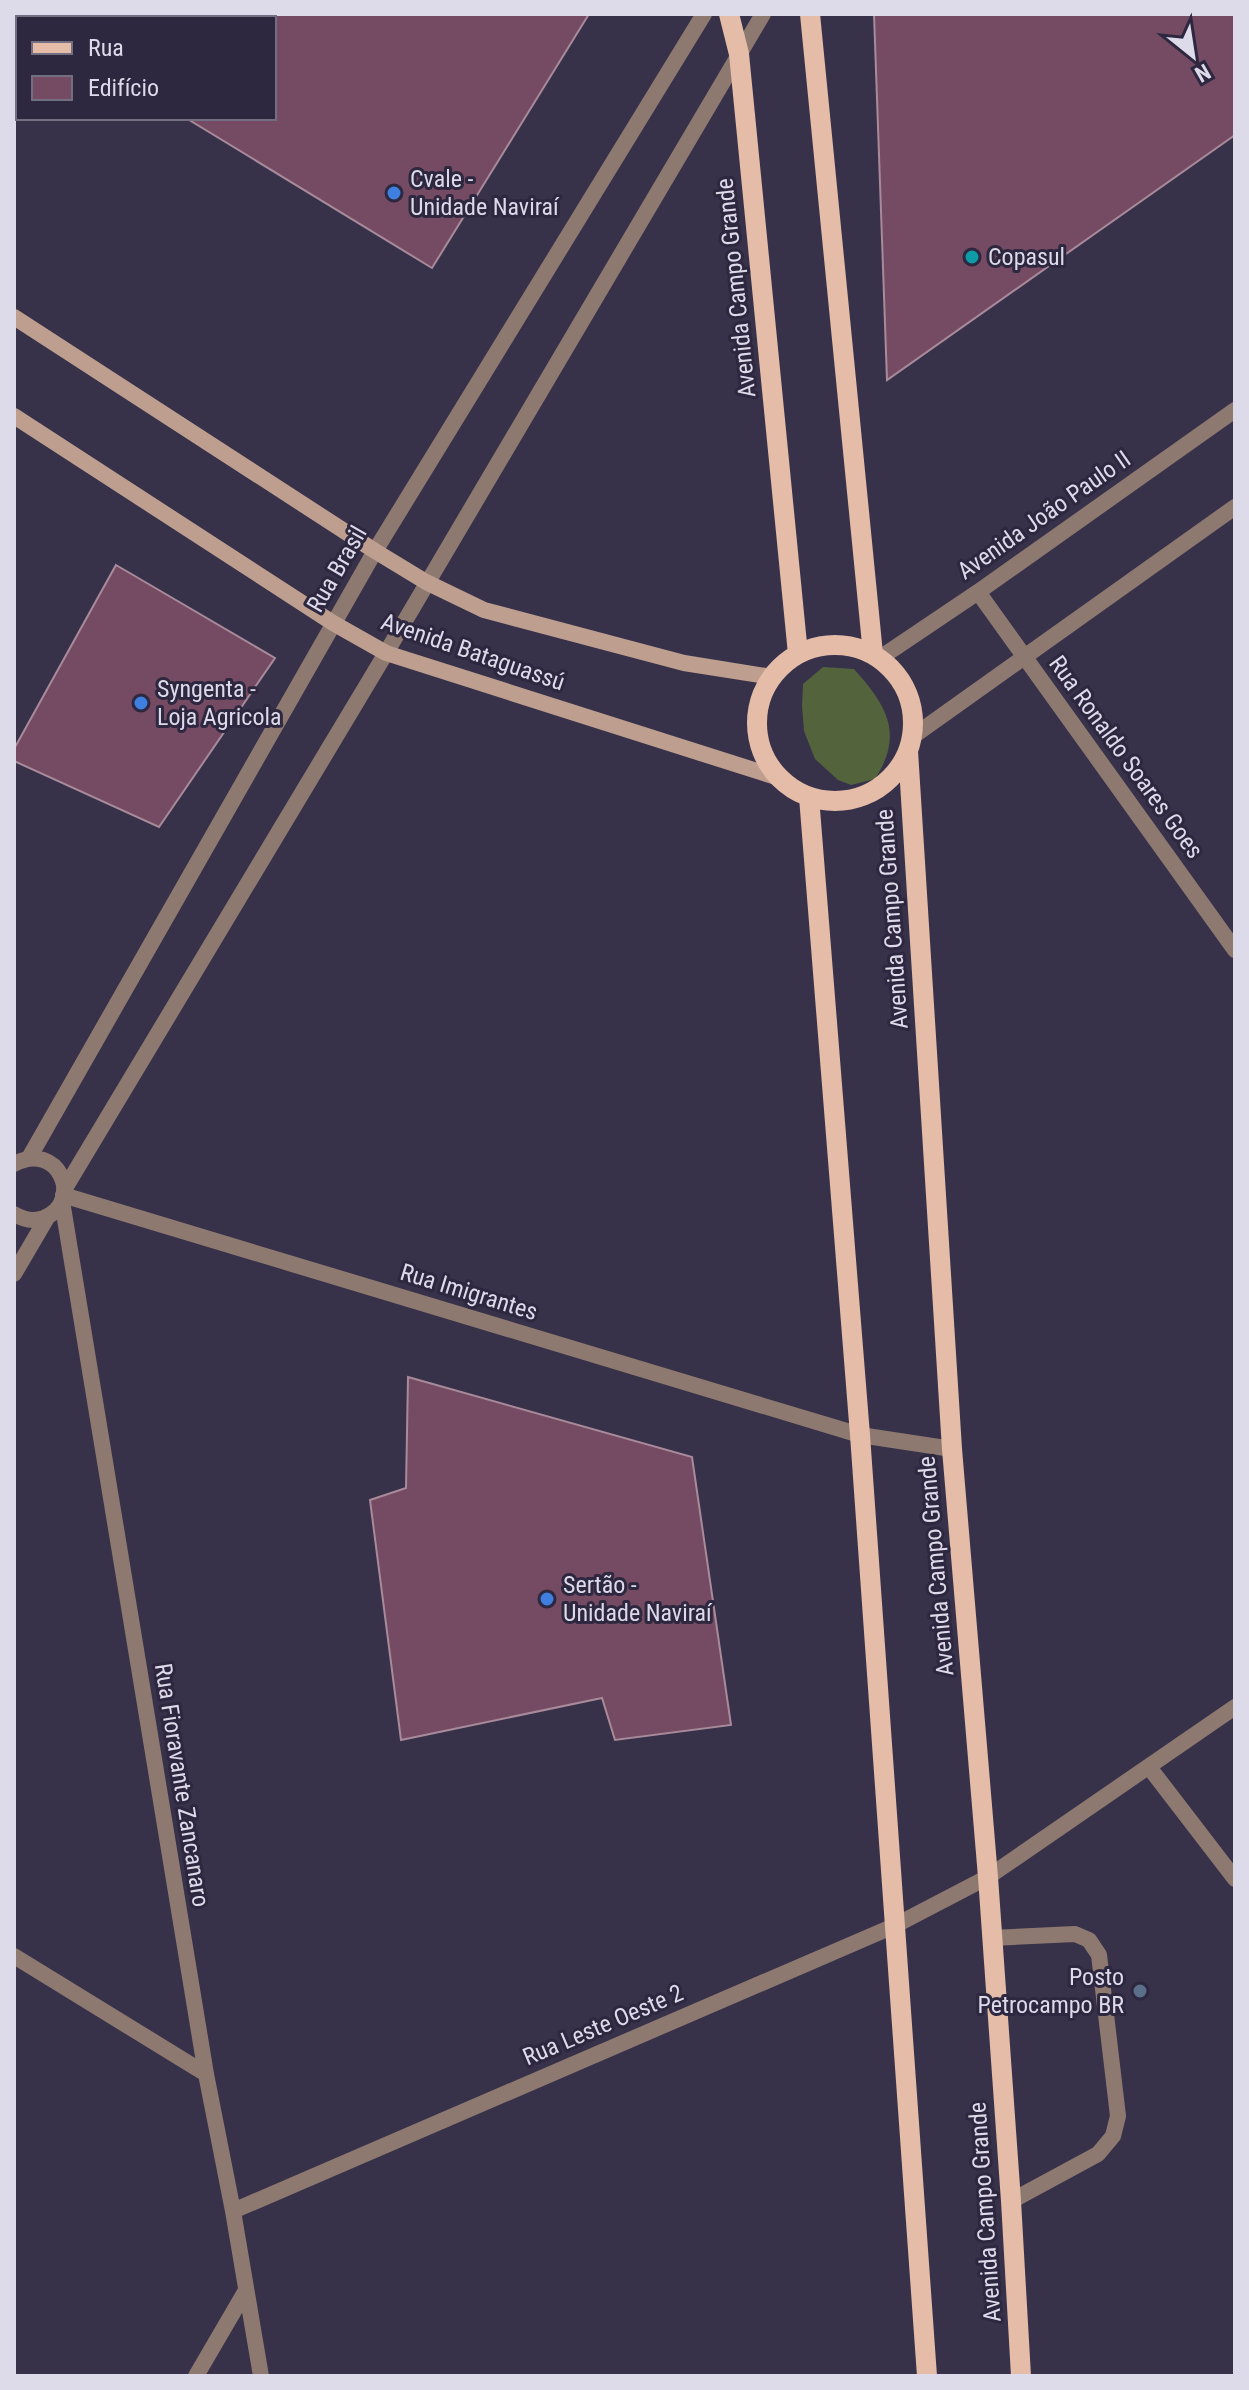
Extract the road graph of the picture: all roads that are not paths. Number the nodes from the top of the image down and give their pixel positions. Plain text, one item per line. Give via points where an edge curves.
1 (704, 14) edge
2 (729, 14) edge
3 (763, 14) edge
4 (810, 14) edge
5 (739, 54) junction
6 (14, 317) edge
7 (1235, 410) edge
8 (14, 416) edge
9 (1235, 507) edge
10 (375, 551) junction
11 (426, 582) junction
12 (978, 592) junction
13 (333, 623) junction
14 (386, 653) junction
15 (798, 654) junction
16 (877, 656) junction
17 (1024, 657) junction
18 (772, 677) junction
19 (910, 744) junction
20 (779, 778) junction
21 (809, 797) junction
22 (1235, 950) edge
23 (20, 1158) edge
24 (63, 1195) junction
25 (14, 1214) edge
26 (48, 1216) junction
27 (14, 1274) edge
28 (860, 1435) junction
29 (952, 1449) junction
30 (1235, 1707) edge
31 (1149, 1767) junction
32 (988, 1877) junction
33 (1235, 1879) edge
34 (894, 1926) junction
35 (992, 1938) junction
36 (14, 1956) edge
37 (206, 2074) junction
38 (1011, 2201) junction
39 (233, 2211) junction
40 (245, 2292) junction
41 (196, 2376) edge
42 (261, 2376) edge
43 (927, 2376) edge
44 (1021, 2376) edge

1 - 10 street, Rua Brasil
2 - 5 main road, Avenida Campo Grande
3 - 5 street
4 - 16 main road
5 - 11 street
5 - 15 main road, Avenida Campo Grande
6 - 10 main road, Avenida Bataguassú
7 - 12 street, Avenida João Paulo II
8 - 13 main road, Avenida Bataguassú
9 - 17 street
10 - 11 main road, Avenida Bataguassú
10 - 13 street, Rua Brasil
11 - 14 street
11 - 18 main road, Avenida Bataguassú via 484,610 684,663
12 - 16 street, Avenida João Paulo II
12 - 17 street, Rua Ronaldo Soares Goes
13 - 14 main road, Avenida Bataguassú
13 - 23 street, Rua Brasil
14 - 20 main road, Avenida Bataguassú
14 - 24 street
15 - 16 main road via 836,644
15 - 18 main road
16 - 19 main road via 900,679 912,707
17 - 19 street
17 - 22 street, Rua Ronaldo Soares Goes
18 - 20 main road via 758,711 760,747
19 - 21 main road via 892,777 868,794 839,801
19 - 29 main road, Avenida Campo Grande
20 - 21 main road
21 - 28 main road
23 - 24 street via 51,1163 61,1176
24 - 26 street
24 - 28 street, Rua Imigrantes
24 - 37 street, Rua Fioravante Zancanaro
25 - 26 street via 30,1220
26 - 27 street
28 - 29 street, Rua Imigrantes
28 - 34 main road
29 - 32 main road, Avenida Campo Grande
30 - 31 street, Rua Leste Oeste 2
31 - 32 street, Rua Leste Oeste 2
31 - 33 street
32 - 34 street, Rua Leste Oeste 2
32 - 35 main road, Avenida Campo Grande
34 - 39 street, Rua Leste Oeste 2
34 - 43 main road
35 - 38 main road, Avenida Campo Grande
35 - 38 street via 1075,1934 1089,1940 1099,1955 1118,2116 1113,2136 1098,2154
36 - 37 street
37 - 39 street, Rua Fioravante Zancanaro
38 - 44 main road, Avenida Campo Grande
39 - 40 street, Rua Fioravante Zancanaro
40 - 41 street
40 - 42 street, Rua Fioravante Zancanaro

